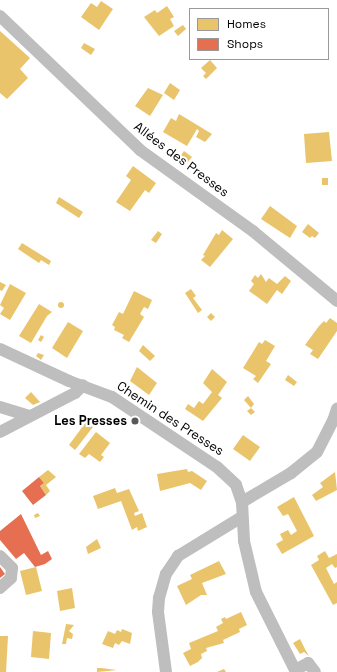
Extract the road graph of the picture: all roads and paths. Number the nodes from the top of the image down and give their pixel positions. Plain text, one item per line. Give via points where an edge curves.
1 (0, 16) edge
2 (337, 301) edge
3 (0, 349) edge
4 (83, 385) junction
5 (0, 407) edge
6 (337, 409) edge
7 (29, 416) junction
8 (0, 432) edge
9 (242, 502) junction
10 (242, 517) junction
11 (0, 556) edge
12 (0, 588) edge
13 (296, 671) edge
14 (166, 672) edge
15 (315, 672) edge

1 - 2 street, Allées des Presses via 140,150 254,232
3 - 4 street, Chemin des Presses
4 - 7 street via 75,393
4 - 9 street, Chemin des Presses via 112,397 217,467 236,485
5 - 7 street
6 - 9 street via 317,452 291,473
7 - 8 street
9 - 10 street
10 - 13 street via 244,541 256,592
10 - 14 street via 178,556 166,574 158,598
11 - 12 street via 12,568 11,578
13 - 15 street via 308,663

